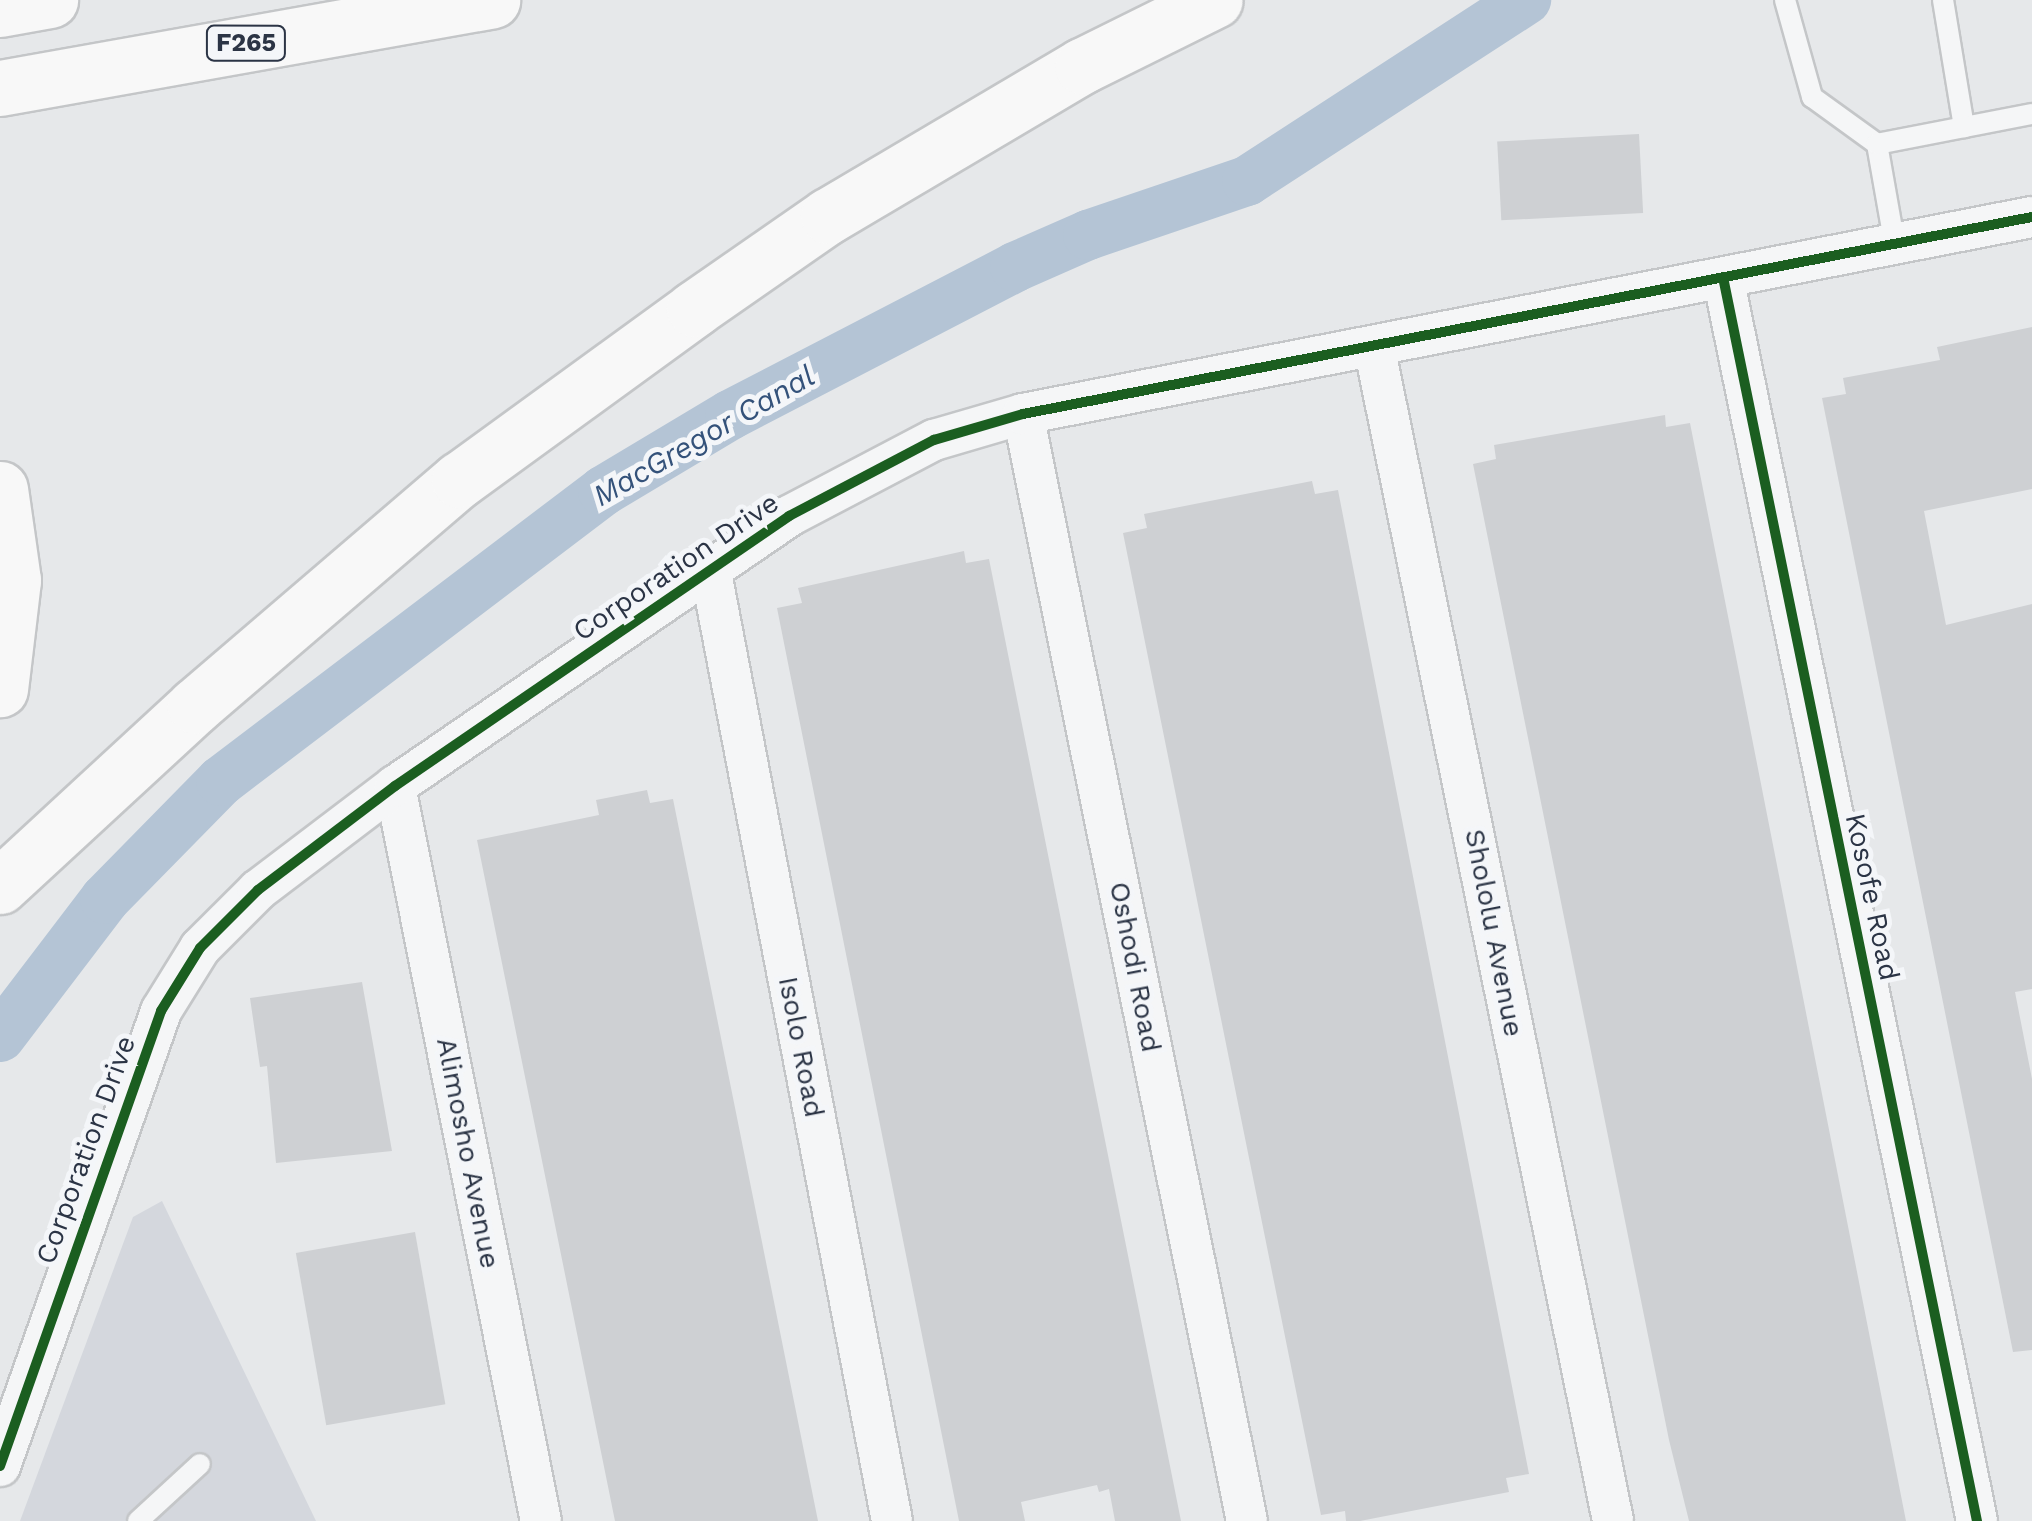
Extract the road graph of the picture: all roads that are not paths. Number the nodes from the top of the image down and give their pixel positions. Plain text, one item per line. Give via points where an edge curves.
1 (50, 0) edge
2 (492, 0) edge
3 (1215, 0) edge
4 (1785, 0) edge
5 (1943, 0) edge
6 (0, 8) edge
7 (0, 88) edge
8 (2032, 114) edge
9 (1964, 127) junction
10 (1877, 144) junction
11 (2032, 218) edge
12 (1895, 246) junction
13 (1724, 282) junction
14 (1374, 346) junction
15 (1023, 414) junction
16 (2, 493) edge
17 (711, 573) junction
18 (0, 688) edge
19 (395, 786) junction
20 (0, 886) edge
21 (200, 1464) dead end
22 (0, 1466) edge
23 (138, 1521) edge
24 (540, 1521) edge
25 (892, 1521) edge
26 (1246, 1521) edge
27 (1613, 1521) edge
28 (1976, 1521) edge

1 - 6 main road
2 - 7 main road, F265
3 - 20 main road via 1082,66 828,216 615,366 459,480 195,706
4 - 10 lane via 1812,97
5 - 9 lane
8 - 9 lane
9 - 10 lane
10 - 12 lane
11 - 12 street, Corporation Drive
12 - 13 street, Corporation Drive
13 - 14 street, Corporation Drive
13 - 28 street, Kosofe Road
14 - 15 street, Corporation Drive
14 - 27 street, Shololu Avenue
15 - 17 street, Corporation Drive via 934,440 866,470
15 - 26 street, Oshodi Road
16 - 18 main road via 13,580
17 - 19 street, Corporation Drive
17 - 25 street, Isolo Road
19 - 22 street, Corporation Drive via 258,890 200,948 160,1011
19 - 24 street, Alimosho Avenue
21 - 23 lane

